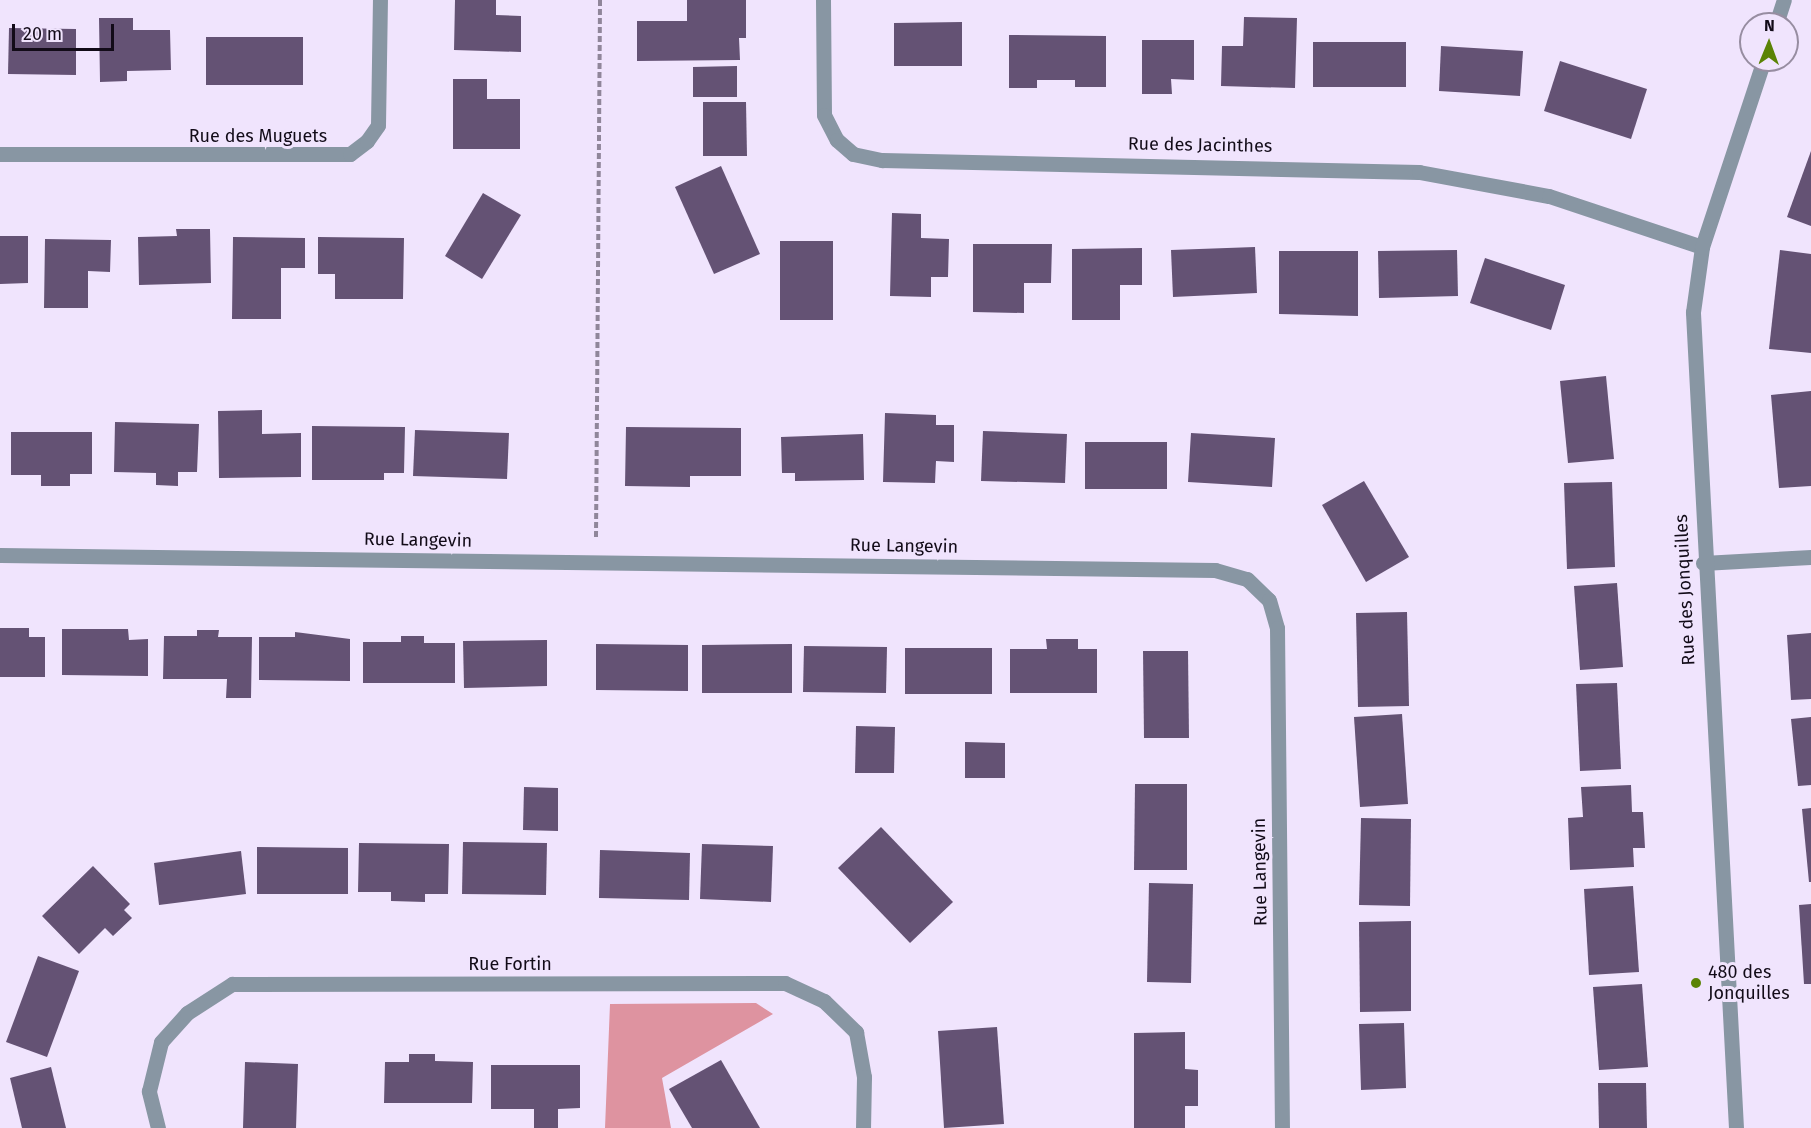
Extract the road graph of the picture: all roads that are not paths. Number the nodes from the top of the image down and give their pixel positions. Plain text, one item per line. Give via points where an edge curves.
1 (380, 0) edge
2 (823, 0) edge
3 (1760, 72) edge
4 (0, 154) edge
5 (1702, 247) junction
6 (0, 555) edge
7 (1811, 557) edge
8 (1703, 563) junction
9 (158, 1128) edge
10 (862, 1128) edge
11 (1282, 1128) edge
12 (1736, 1128) edge

1 - 4 street, Rue des Muguets via 378,124 367,141 350,154
2 - 5 street, Rue des Jacinthes via 824,115 837,141 853,154 882,160 1419,172 1549,196
3 - 5 street, Rue des Jonquilles
5 - 8 street, Rue des Jonquilles via 1693,312
6 - 11 street, Rue Langevin via 1215,570 1247,579 1269,600 1276,628
7 - 8 street
8 - 12 street, Rue des Jonquilles
9 - 10 street, Rue Fortin via 149,1091 161,1042 188,1013 232,984 785,983 824,1000 855,1032 864,1077

